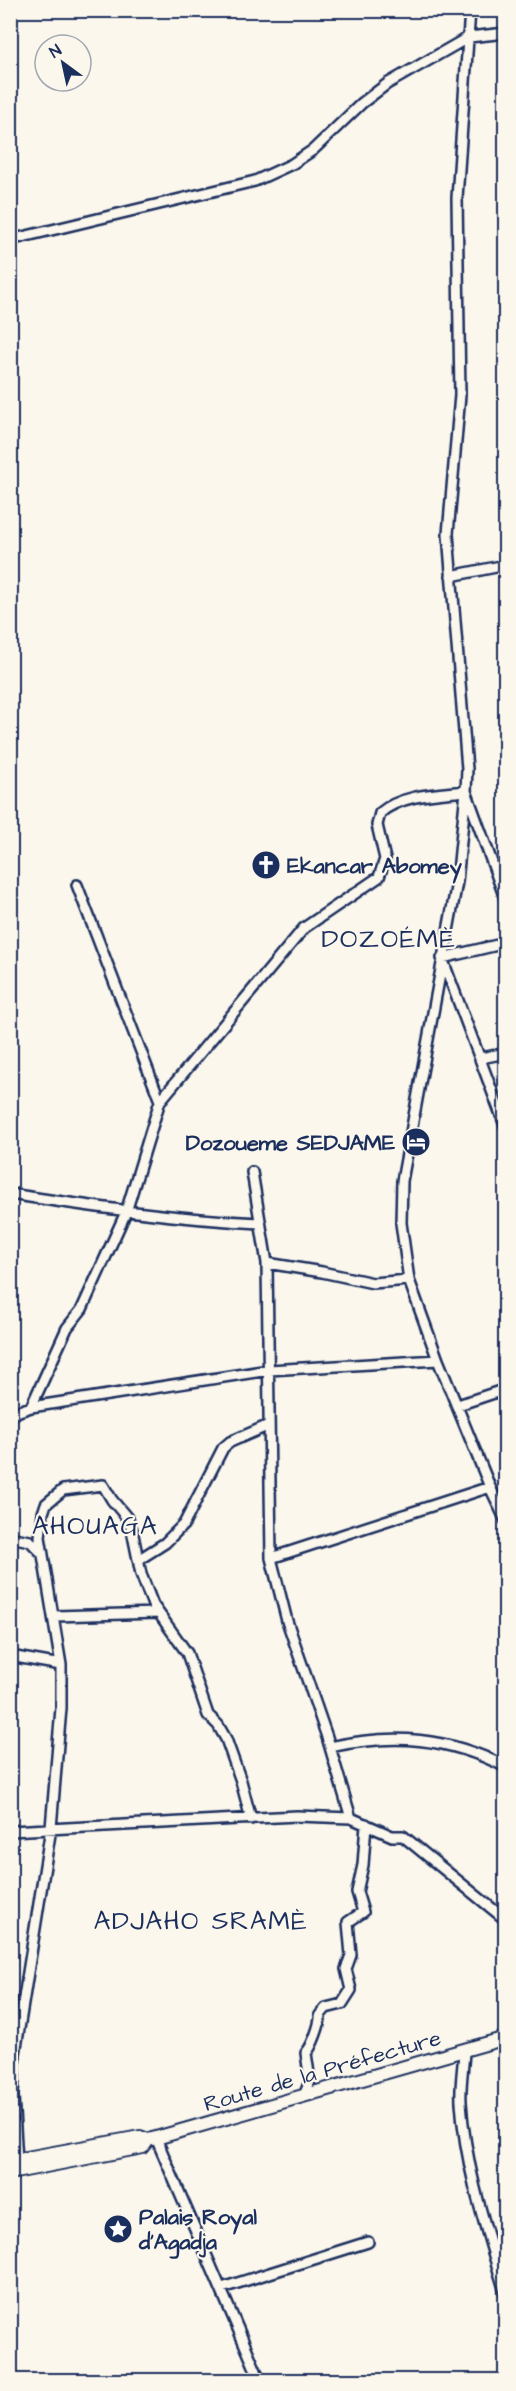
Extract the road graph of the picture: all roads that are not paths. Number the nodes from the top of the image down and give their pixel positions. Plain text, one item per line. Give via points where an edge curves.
1 (470, 10) edge
2 (506, 33) edge
3 (469, 37) junction
4 (10, 240) edge
5 (506, 565) edge
6 (451, 576) junction
7 (466, 791) junction
8 (77, 885) dead end
9 (506, 901) edge
10 (506, 943) edge
11 (442, 958) junction
12 (506, 1053) edge
13 (481, 1058) junction
14 (160, 1101) junction
15 (506, 1128) edge
16 (252, 1172) dead end
17 (10, 1194) edge
18 (126, 1212) junction
19 (260, 1223) junction
20 (267, 1263) junction
21 (409, 1280) junction
22 (438, 1360) junction
23 (269, 1371) junction
24 (506, 1389) edge
25 (458, 1405) junction
26 (31, 1407) junction
27 (10, 1417) edge
28 (269, 1425) junction
29 (10, 1426) edge
30 (10, 1444) edge
31 (490, 1488) junction
32 (506, 1521) edge
33 (10, 1538) edge
34 (45, 1555) junction
35 (271, 1558) junction
36 (138, 1560) junction
37 (159, 1613) junction
38 (55, 1616) junction
39 (10, 1656) edge
40 (61, 1665) junction
41 (330, 1748) junction
42 (506, 1767) edge
43 (351, 1818) junction
44 (251, 1819) junction
45 (366, 1824) junction
46 (51, 1828) junction
47 (10, 1832) edge
48 (506, 1920) edge
49 (506, 2038) edge
50 (464, 2052) junction
51 (304, 2096) junction
52 (152, 2139) junction
53 (14, 2161) edge
54 (10, 2173) edge
55 (368, 2242) dead end
56 (222, 2288) junction
57 (506, 2295) edge
58 (260, 2380) edge

1 - 3 street
2 - 3 street
3 - 4 street via 370,96 313,150 275,173 231,188
3 - 6 street via 457,198 460,395 448,534
5 - 6 street
6 - 7 street
7 - 9 street
7 - 11 street via 458,882
7 - 14 street via 417,797 380,813 377,825 385,859 379,877 304,928
8 - 14 street
10 - 11 street
11 - 13 street
11 - 21 street via 402,1181 401,1223
12 - 13 street
13 - 15 street
14 - 18 street
16 - 19 street
17 - 18 street
18 - 19 street
18 - 26 street
19 - 20 street
20 - 21 street via 373,1283
20 - 23 street
21 - 22 street
22 - 23 street
22 - 25 street
23 - 26 street
23 - 28 street
24 - 25 street
25 - 31 street
26 - 27 street
28 - 35 street
28 - 36 street via 224,1448 184,1524 165,1543
29 - 30 street
31 - 32 street
31 - 35 street
33 - 34 street via 30,1541
34 - 36 street via 40,1537 46,1504 63,1490 103,1485 128,1519
34 - 38 street
35 - 41 street via 287,1621
36 - 37 street
37 - 38 street
37 - 44 street via 187,1653 208,1715 226,1739
38 - 40 street
39 - 40 street
40 - 46 street via 62,1708
41 - 42 street via 377,1739 420,1740 470,1750
41 - 43 street
43 - 44 street
43 - 45 street
44 - 46 street
45 - 48 street via 392,1836 403,1836
45 - 51 street via 357,1892 363,1912 348,1922 351,1955 346,1969 351,1990 342,2004 326,2008 320,2015 312,2047 306,2053 310,2080
46 - 47 street
46 - 53 street via 15,2054
49 - 50 street, Route de la Préfecture
50 - 51 street, Route de la Préfecture
50 - 57 street via 461,2101 466,2144
51 - 52 street, Route de la Préfecture
52 - 53 street, Route de la Préfecture via 140,2137
52 - 54 street, Route de la Préfecture via 143,2146
52 - 56 street
55 - 56 street
56 - 58 street

